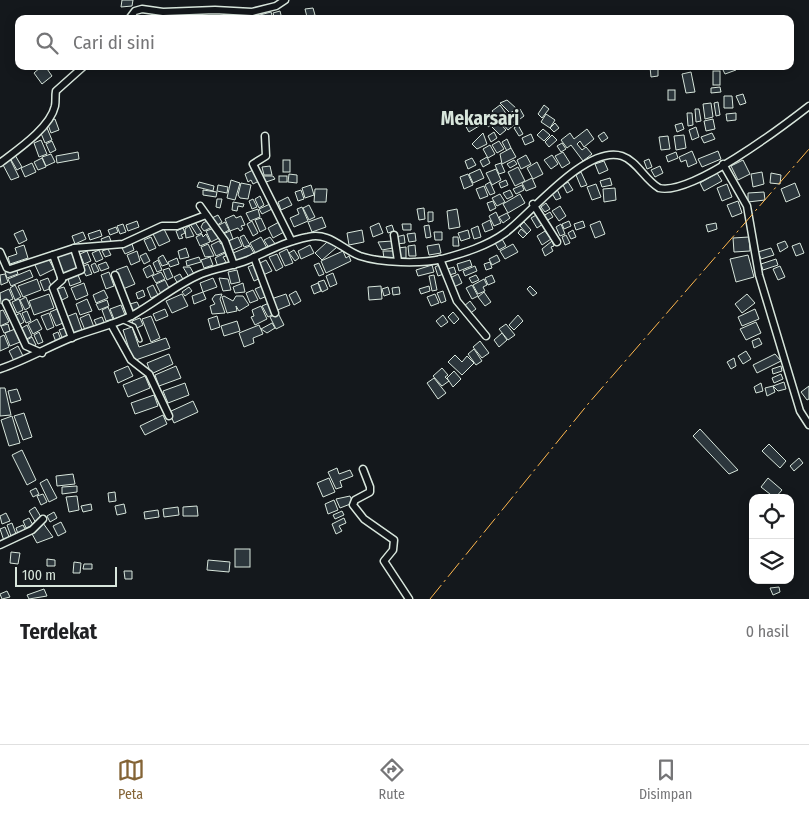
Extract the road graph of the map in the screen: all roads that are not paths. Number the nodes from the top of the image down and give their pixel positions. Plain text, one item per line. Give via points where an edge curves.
1 (285, 0) edge
2 (131, 15) edge
3 (79, 70) edge
4 (809, 106) edge
5 (265, 136) dead end
6 (0, 163) edge
7 (724, 164) junction
8 (533, 204) junction
9 (200, 206) dead end
10 (206, 215) junction
11 (394, 235) dead end
12 (291, 240) junction
13 (558, 242) dead end
14 (74, 248) junction
15 (0, 252) edge
16 (53, 255) junction
17 (254, 257) junction
18 (440, 259) junction
19 (398, 261) junction
20 (234, 264) junction
21 (115, 275) dead end
22 (61, 278) junction
23 (6, 304) dead end
24 (275, 313) dead end
25 (131, 316) junction
26 (120, 320) junction
27 (111, 324) junction
28 (486, 336) dead end
29 (72, 338) junction
30 (140, 340) dead end
31 (42, 353) junction
32 (0, 369) edge
33 (169, 416) dead end
34 (809, 426) edge
35 (363, 469) dead end
36 (43, 519) dead end
37 (0, 545) edge
38 (409, 599) edge

1 - 2 street via 276,6 252,12 142,9
3 - 6 street via 56,90 54,108 40,130
4 - 7 street
5 - 12 street via 266,156 253,164
7 - 8 street via 692,182 664,189 652,184 630,161 615,155 593,161 557,183
7 - 34 street via 748,206 759,275 800,411
8 - 13 street
8 - 18 street via 506,232 478,247
9 - 10 street
10 - 14 street via 177,226 162,226 123,244
10 - 20 street via 225,241
11 - 19 street
12 - 17 street
12 - 19 street via 328,237 358,255
14 - 16 street
14 - 22 street via 81,270
15 - 16 street via 8,269
16 - 22 street
17 - 20 street
17 - 24 street
18 - 19 street
18 - 28 street via 457,301
20 - 25 street via 184,283
21 - 25 street
22 - 29 street via 53,288
23 - 31 street via 26,346
25 - 26 street
26 - 27 street
26 - 30 lane via 134,326
27 - 29 street
27 - 33 street via 131,360 149,374
29 - 31 street
31 - 32 street
35 - 38 street via 370,490 353,505 364,520 394,540 393,550 384,561
36 - 37 street via 33,529

